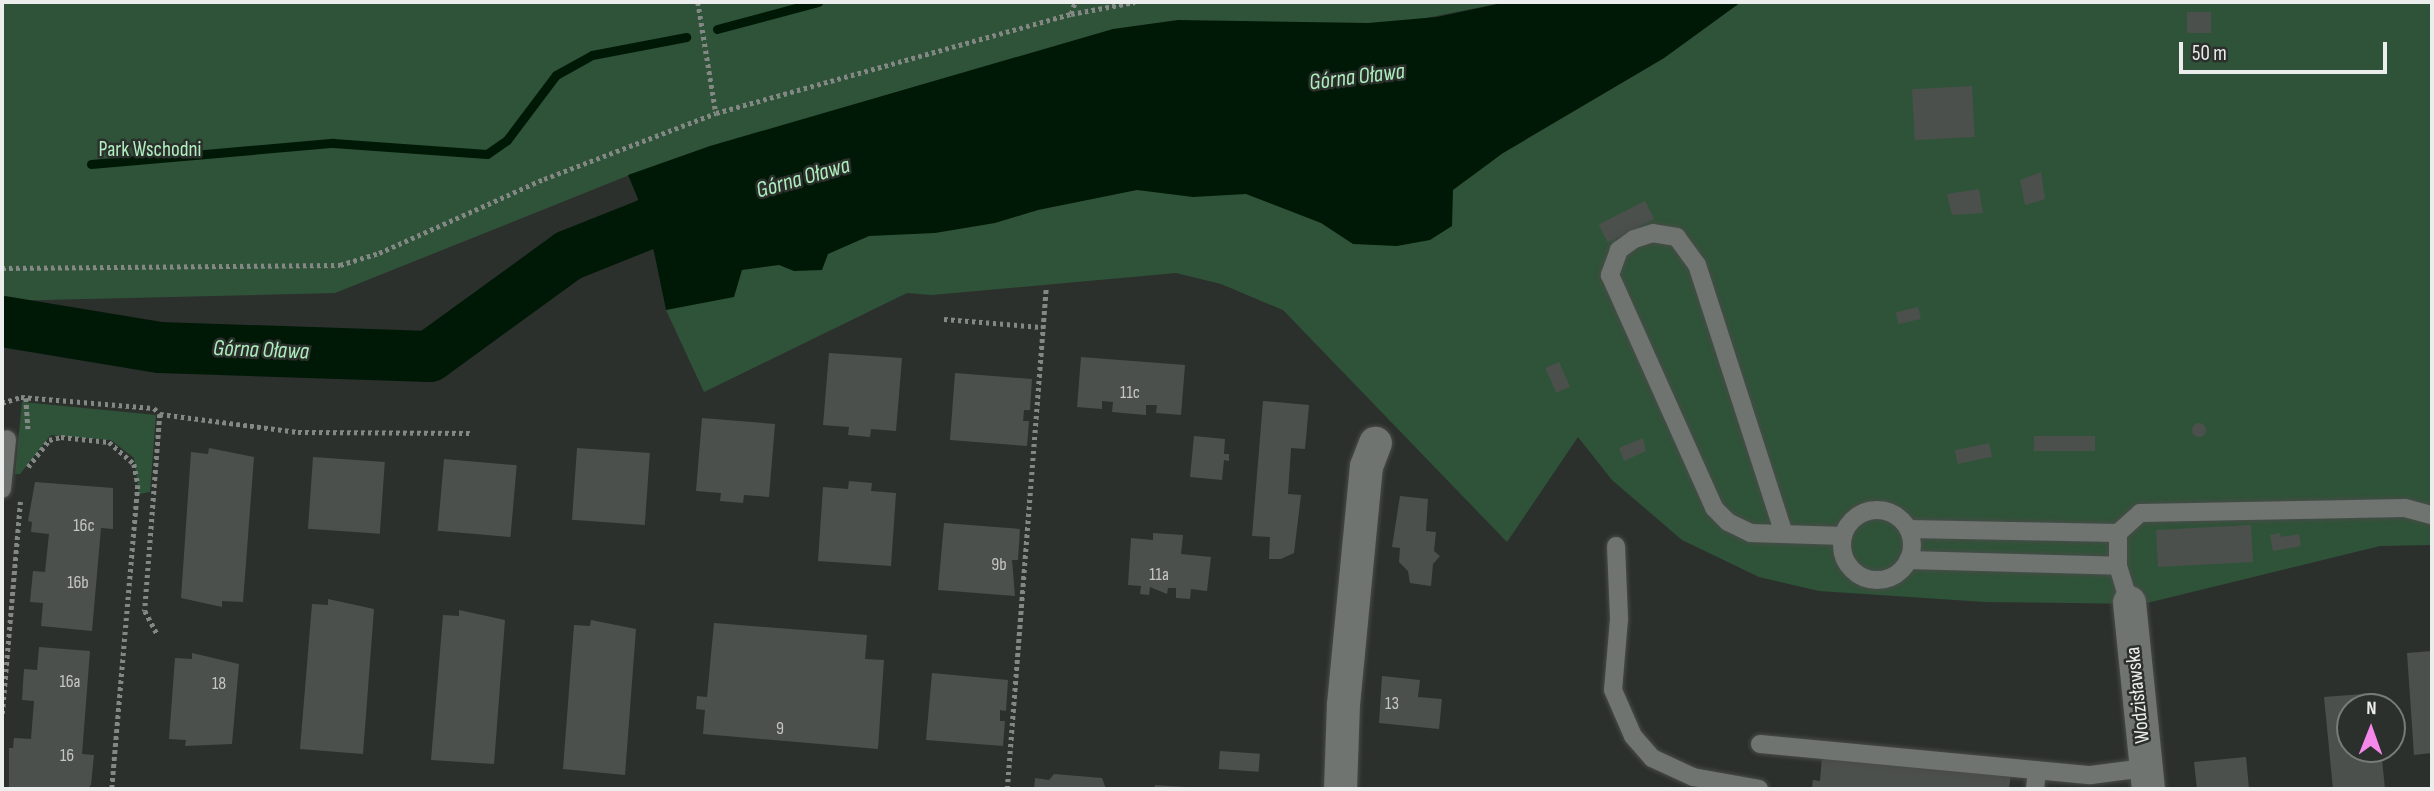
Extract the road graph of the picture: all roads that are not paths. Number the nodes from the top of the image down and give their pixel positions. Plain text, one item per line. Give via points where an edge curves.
1 (7, 439) dead end
2 (1375, 443) dead end
3 (2, 489) edge
4 (2432, 515) edge
5 (1908, 529) junction
6 (2118, 533) junction
7 (1784, 534) junction
8 (1843, 536) junction
9 (1616, 546) dead end
10 (1908, 560) junction
11 (2118, 566) junction
12 (2129, 601) joint
13 (1760, 744) dead end
14 (2037, 770) junction
15 (2147, 778) edge
16 (1340, 789) edge
17 (1759, 789) edge
18 (2035, 789) edge

1 - 3 lane
2 - 16 street via 1366,466 1343,704
4 - 6 lane via 2405,508 2140,513
5 - 6 lane
5 - 8 lane via 1893,514 1869,511 1851,521
5 - 10 lane
6 - 11 lane
7 - 7 lane via 1751,533 1728,522 1702,488 1610,275 1619,250 1634,239 1653,233 1677,237 1697,265
7 - 8 lane
8 - 10 lane via 1844,557 1862,577 1889,578
9 - 17 lane via 1619,619 1613,690 1633,736 1651,758 1693,777
10 - 11 lane
11 - 12 lane
12 - 15 street, Wodzisławska
13 - 14 lane
14 - 15 lane
14 - 18 lane

